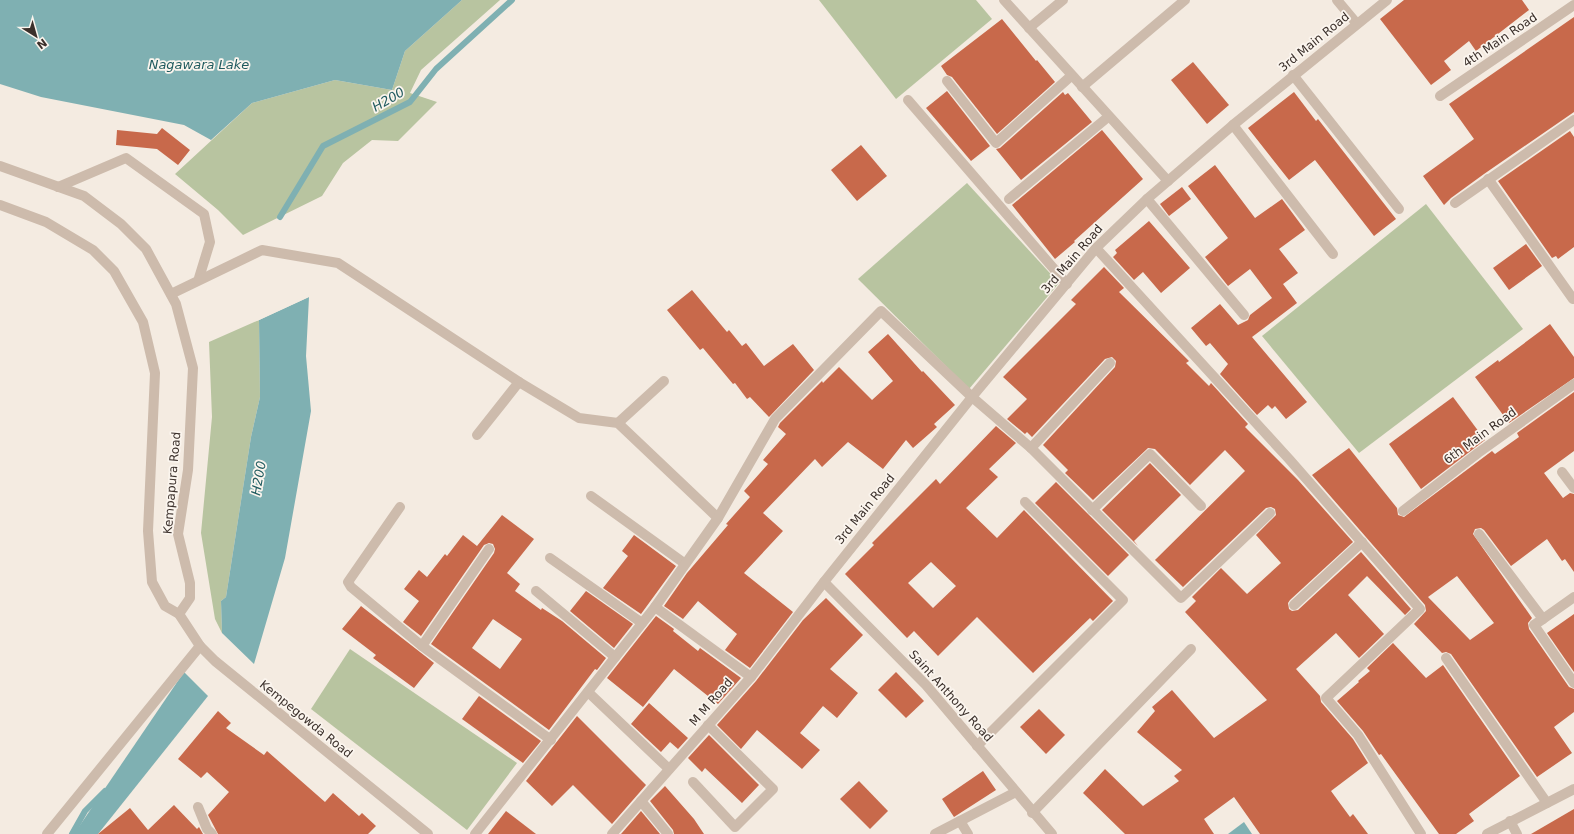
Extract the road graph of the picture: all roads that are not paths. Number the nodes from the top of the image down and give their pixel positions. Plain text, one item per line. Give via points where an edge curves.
1 (1004, 0) edge
2 (1063, 0) edge
3 (1185, 0) edge
4 (1337, 0) edge
5 (1387, 0) edge
6 (1574, 5) edge
7 (1357, 24) junction
8 (1029, 28) junction
9 (1293, 74) junction
10 (1071, 76) junction
11 (947, 81) dead end
12 (1082, 87) junction
13 (1440, 96) dead end
14 (908, 100) dead end
15 (1108, 117) junction
16 (1574, 120) edge
17 (1233, 125) junction
18 (0, 166) edge
19 (1488, 179) junction
20 (1168, 181) junction
21 (58, 187) junction
22 (1009, 199) dead end
23 (1147, 199) junction
24 (1455, 203) dead end
25 (0, 206) edge
26 (1399, 209) dead end
27 (1096, 248) junction
28 (1333, 254) dead end
29 (199, 278) dead end
30 (1067, 284) junction
31 (170, 294) junction
32 (1573, 299) edge
33 (1244, 315) dead end
34 (1110, 363) dead end
35 (664, 381) dead end
36 (519, 382) junction
37 (1574, 384) edge
38 (972, 397) junction
39 (618, 423) junction
40 (477, 435) dead end
41 (1031, 448) junction
42 (1562, 472) dead end
43 (1574, 488) edge
44 (591, 496) dead end
45 (1025, 502) dead end
46 (1201, 506) dead end
47 (400, 507) dead end
48 (1092, 510) junction
49 (1403, 511) dead end
50 (1270, 513) dead end
51 (718, 518) junction
52 (1479, 534) dead end
53 (1362, 542) junction
54 (489, 549) dead end
55 (550, 558) dead end
56 (684, 563) junction
57 (824, 582) junction
58 (536, 591) dead end
59 (1574, 597) edge
60 (1294, 606) dead end
61 (655, 607) junction
62 (180, 614) junction
63 (1543, 619) junction
64 (642, 623) junction
65 (200, 646) junction
66 (422, 646) junction
67 (1191, 649) dead end
68 (615, 657) junction
69 (1446, 658) dead end
70 (751, 677) junction
71 (1574, 683) edge
72 (588, 692) junction
73 (708, 725) junction
74 (551, 740) junction
75 (978, 746) junction
76 (669, 769) junction
77 (693, 782) dead end
78 (1574, 789) edge
79 (1016, 792) junction
80 (641, 801) junction
81 (1547, 803) junction
82 (198, 807) dead end
83 (1032, 813) junction
84 (960, 821) junction
85 (1510, 821) junction
86 (47, 834) edge
87 (212, 834) edge
88 (428, 834) edge
89 (475, 834) edge
90 (612, 834) edge
91 (668, 834) edge
92 (935, 834) edge
93 (968, 834) edge
94 (1052, 834) edge
95 (1421, 834) edge
96 (1487, 834) edge
97 (1517, 834) edge

1 - 8 street
2 - 8 street
3 - 12 street
4 - 7 street
5 - 7 street, 3rd Main Road
6 - 13 street, 4th Main Road
7 - 9 street, 3rd Main Road
8 - 10 street
9 - 17 street, 3rd Main Road
9 - 26 street
10 - 11 street via 996,143
10 - 12 street
12 - 15 street
14 - 30 street
15 - 20 street
15 - 22 street
16 - 19 street
17 - 20 street, 3rd Main Road
17 - 28 street
18 - 21 street, Kempapura Road
19 - 24 street
19 - 32 street
20 - 23 street, 3rd Main Road
21 - 29 street via 126,158 204,214 210,242
21 - 31 street, Kempapura Road via 84,196 121,224 146,249
23 - 27 street, 3rd Main Road
23 - 33 street
25 - 62 street, Kempapura Road via 46,222 93,250 114,271 143,322 155,373 148,531 152,582 165,606
27 - 30 street, 3rd Main Road
27 - 53 street
30 - 38 street, 3rd Main Road
31 - 36 street via 262,250 338,263
31 - 62 street, Kempapura Road via 176,304 193,368 188,470 178,534 190,583 190,598
34 - 41 street
35 - 39 street
36 - 39 street via 579,418
36 - 40 street
37 - 49 street, 6th Main Road
38 - 41 street
38 - 51 street via 881,311 775,419
38 - 57 street, 3rd Main Road
39 - 51 street
41 - 48 street
42 - 43 street
44 - 56 street
45 - 75 street via 1123,600
46 - 48 street via 1150,454
47 - 66 street via 348,582
48 - 50 street via 1181,598
51 - 56 street
52 - 63 street
53 - 60 street
53 - 95 street via 1420,609 1326,698 1358,735
54 - 66 street
55 - 64 street
56 - 61 street
57 - 70 street, M M Road
57 - 75 street, Saint Anthony Road via 926,685
58 - 68 street
59 - 63 street
61 - 64 street
61 - 70 street
62 - 65 street, Kempegowda Road
63 - 71 street via 1534,625
64 - 68 street
65 - 86 street
65 - 88 street, Kempegowda Road via 215,661
66 - 74 street
67 - 83 street
68 - 72 street
69 - 81 street
70 - 73 street, M M Road
72 - 74 street
72 - 76 street
73 - 76 street, M M Road
73 - 77 street via 773,789 735,827
74 - 89 street
75 - 79 street, Saint Anthony Road
76 - 80 street, M M Road
78 - 81 street
79 - 83 street, Saint Anthony Road
79 - 84 street
80 - 90 street, M M Road
80 - 91 street
81 - 85 street
82 - 87 street via 207,829
83 - 94 street, Saint Anthony Road
84 - 92 street
84 - 93 street
85 - 96 street
85 - 97 street

